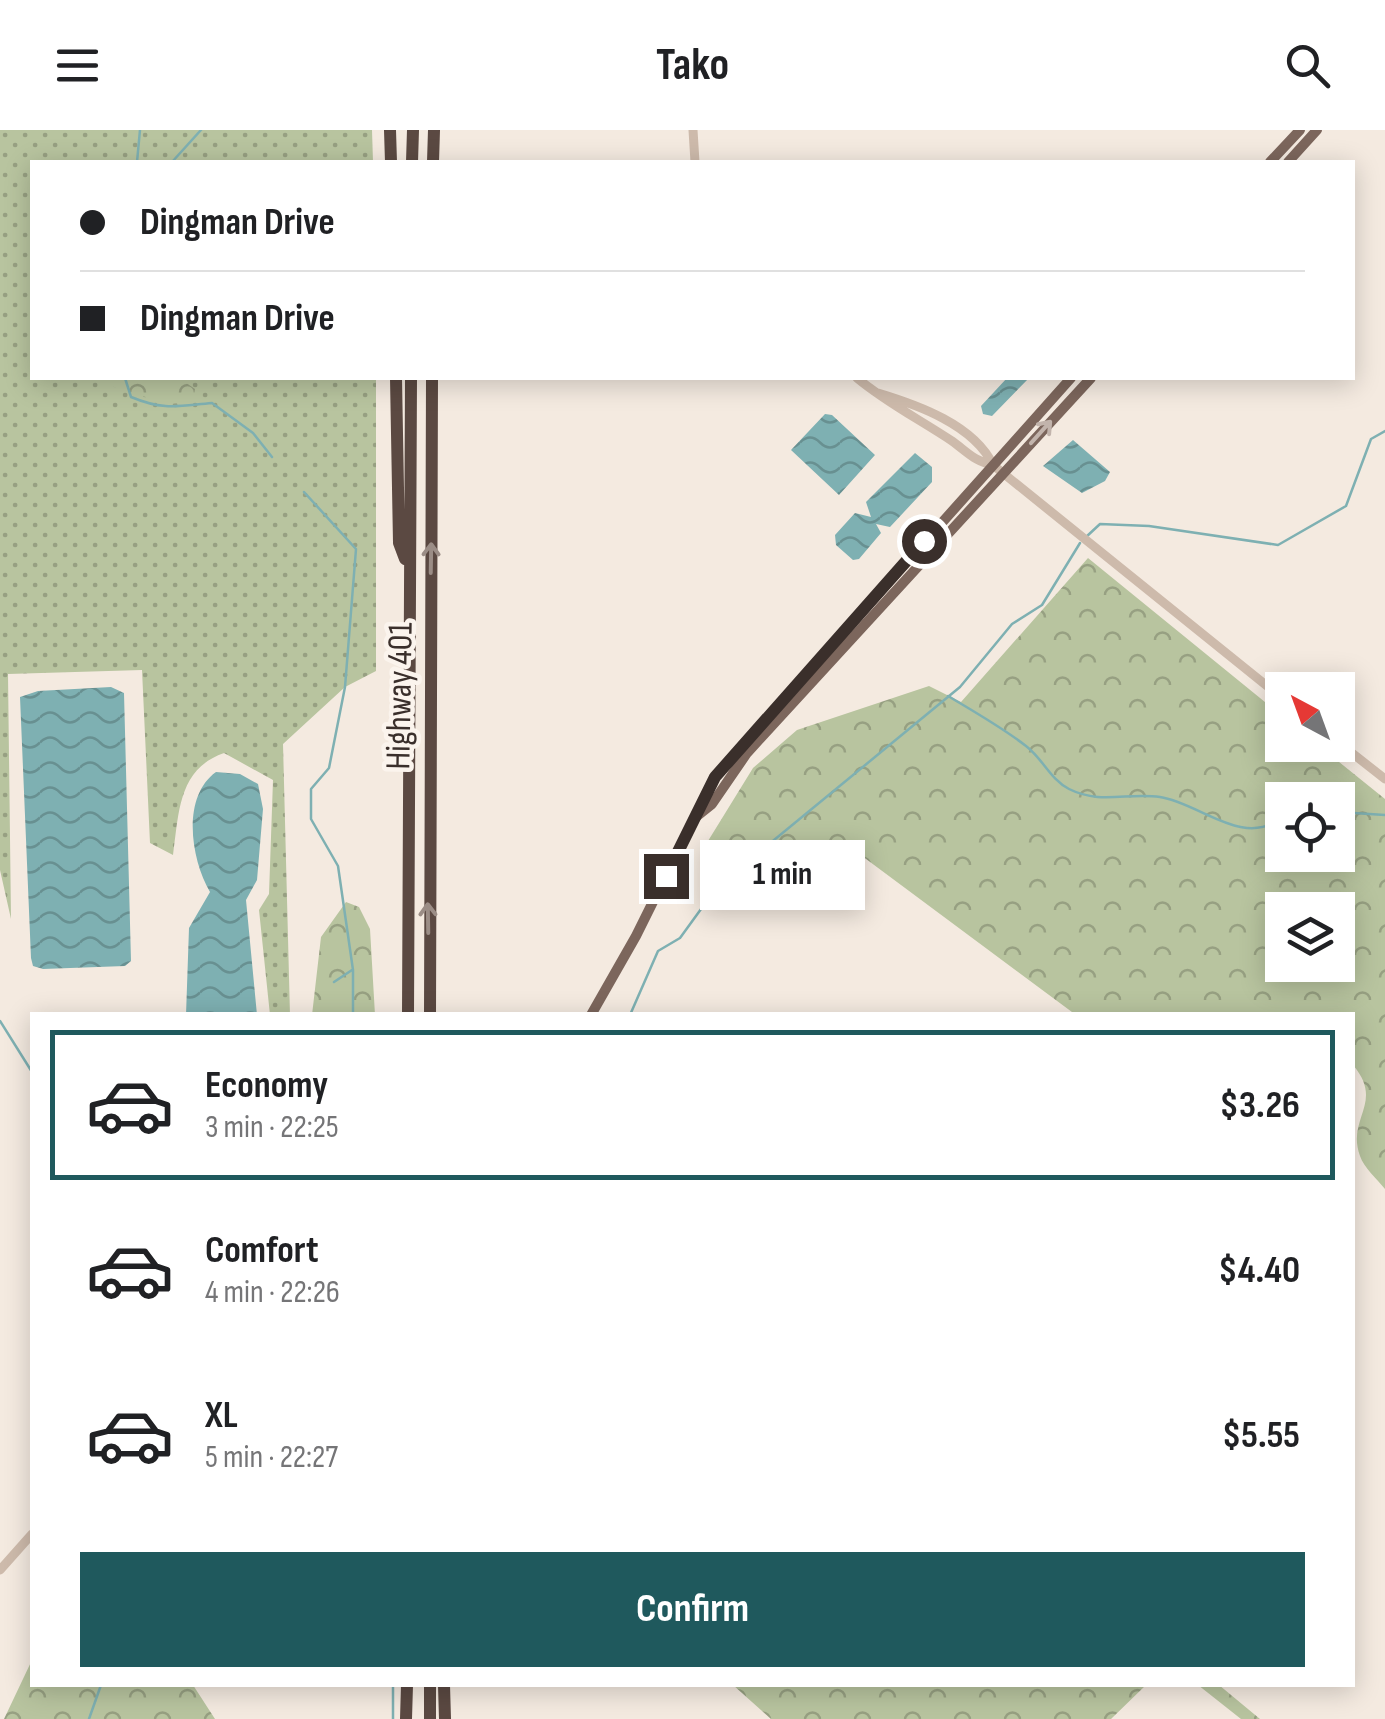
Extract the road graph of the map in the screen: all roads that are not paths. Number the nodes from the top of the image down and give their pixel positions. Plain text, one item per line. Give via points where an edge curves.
1 (390, 130) edge
2 (412, 130) edge
3 (434, 130) edge
4 (693, 130) edge
5 (1300, 130) edge
6 (1318, 130) edge
7 (391, 160) edge
8 (412, 160) edge
9 (434, 160) edge
10 (695, 160) edge
11 (1272, 160) edge
12 (1290, 160) edge
13 (396, 380) edge
14 (411, 380) edge
15 (432, 380) edge
16 (860, 380) edge
17 (1069, 380) edge
18 (1089, 380) edge
19 (993, 465) junction
20 (1003, 474) junction
21 (408, 568) junction
22 (1265, 685) edge
23 (1355, 755) edge
24 (1385, 779) edge
25 (696, 817) junction
26 (408, 1012) edge
27 (430, 1012) edge
28 (593, 1012) edge
29 (30, 1536) edge
30 (0, 1570) edge
31 (406, 1687) edge
32 (430, 1687) edge
33 (444, 1687) edge
34 (406, 1719) edge
35 (430, 1719) edge
36 (444, 1719) edge

1 - 7 highway
2 - 8 highway
3 - 9 highway
4 - 10 street
5 - 11 main road
6 - 12 main road
13 - 21 highway via 399,543
14 - 21 highway, Highway 401
27 -> 15 highway, Highway 401
16 - 19 street via 948,422
17 - 19 main road
20 -> 18 main road
19 - 20 street
19 - 25 main road via 746,738 702,796
20 - 22 street
20 - 25 main road
21 - 26 highway, Highway 401
23 - 24 street
25 - 28 main road
29 - 30 street
31 - 34 highway
32 - 35 highway
33 - 36 highway

